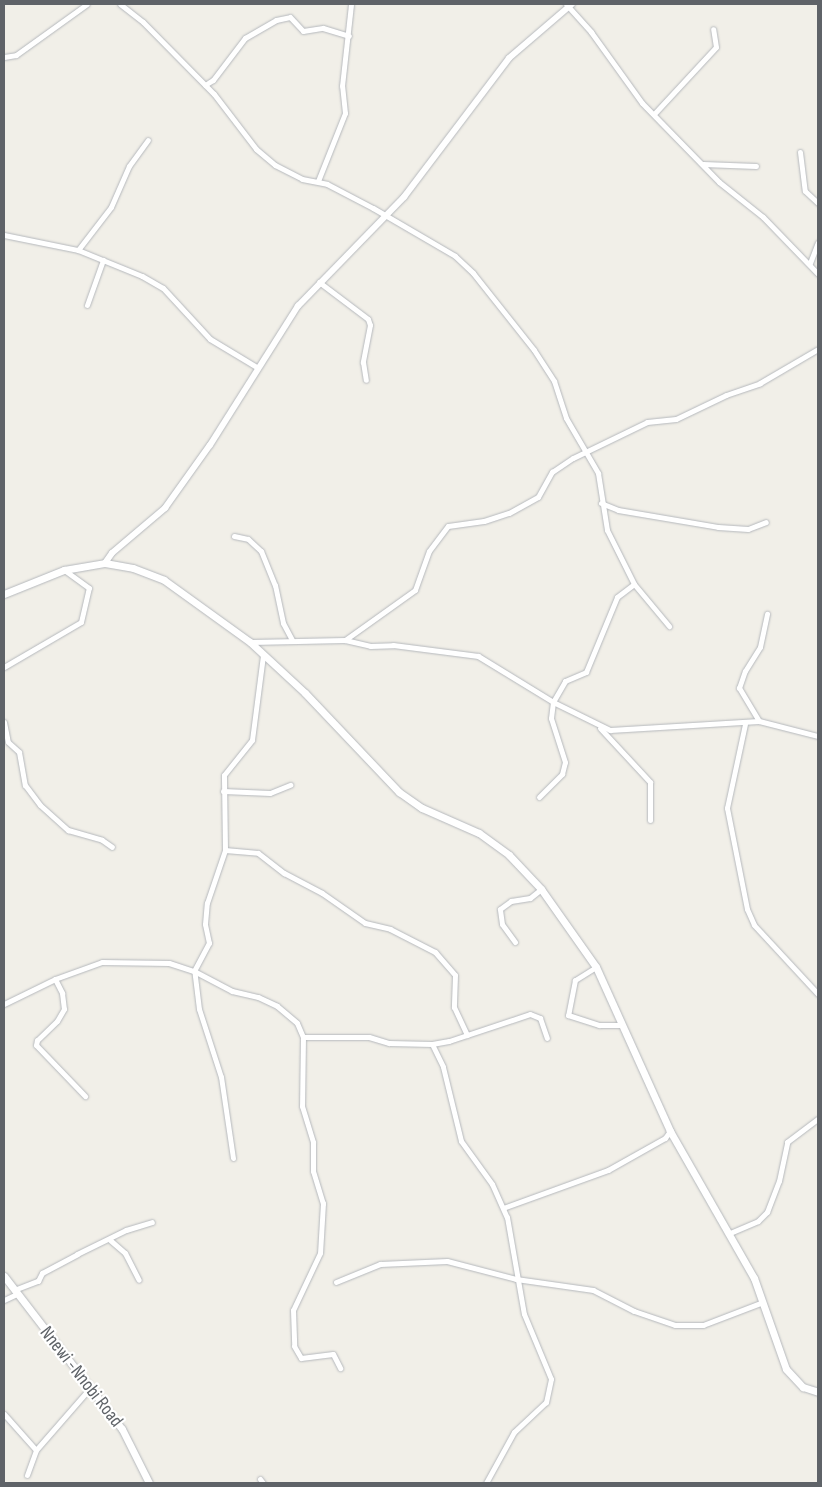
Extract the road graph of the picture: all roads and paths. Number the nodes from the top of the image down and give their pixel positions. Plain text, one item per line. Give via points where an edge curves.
1 (87, 4) edge
2 (120, 4) edge
3 (351, 4) edge
4 (569, 5) edge
5 (713, 29) dead end
6 (349, 36) junction
7 (4, 57) edge
8 (205, 85) junction
9 (654, 114) junction
10 (148, 140) dead end
11 (800, 152) dead end
12 (703, 164) junction
13 (756, 166) dead end
14 (318, 181) junction
15 (818, 203) edge
16 (386, 216) junction
17 (4, 235) edge
18 (818, 242) edge
19 (78, 250) junction
20 (103, 260) junction
21 (810, 263) junction
22 (818, 274) edge
23 (318, 282) junction
24 (87, 305) dead end
25 (818, 349) edge
26 (258, 368) junction
27 (366, 380) dead end
28 (589, 453) junction
29 (601, 503) junction
30 (766, 522) dead end
31 (234, 536) dead end
32 (105, 563) junction
33 (64, 570) junction
34 (634, 584) junction
35 (4, 594) edge
36 (767, 614) dead end
37 (669, 626) dead end
38 (292, 640) junction
39 (345, 640) junction
40 (250, 642) junction
41 (263, 655) junction
42 (4, 667) edge
43 (553, 702) junction
44 (759, 721) junction
45 (4, 722) edge
46 (745, 724) junction
47 (600, 728) junction
48 (818, 736) edge
49 (290, 785) dead end
50 (223, 791) junction
51 (538, 797) dead end
52 (650, 820) dead end
53 (112, 846) dead end
54 (225, 850) junction
55 (541, 889) junction
56 (515, 942) dead end
57 (596, 967) junction
58 (194, 971) junction
59 (55, 979) junction
60 (818, 994) edge
61 (4, 1004) edge
62 (622, 1025) junction
63 (467, 1035) junction
64 (303, 1037) junction
65 (547, 1038) dead end
66 (432, 1044) junction
67 (85, 1096) dead end
68 (818, 1119) edge
69 (670, 1131) junction
70 (233, 1158) dead end
71 (503, 1208) junction
72 (152, 1222) dead end
73 (730, 1233) junction
74 (110, 1240) junction
75 (4, 1276) edge
76 (516, 1279) junction
77 (139, 1280) dead end
78 (336, 1282) dead end
79 (16, 1292) junction
80 (4, 1300) edge
81 (763, 1302) junction
82 (340, 1368) dead end
83 (91, 1387) junction
84 (818, 1392) edge
85 (4, 1414) edge
86 (36, 1450) junction
87 (27, 1475) dead end
88 (149, 1483) edge
89 (486, 1483) edge

1 - 7 street via 16,55
2 - 8 street via 143,22
3 - 6 street
4 - 9 street
4 - 16 street via 509,58 416,183
5 - 9 street via 716,47
6 - 8 street via 323,28 303,31 290,17 276,20 245,38 213,80
6 - 14 street via 342,86 344,118
8 - 14 street via 232,114 256,149 290,174
9 - 12 street
10 - 19 street via 129,166 111,208
11 - 15 street via 805,191
12 - 13 street
12 - 21 street
14 - 16 street
16 - 23 street
16 - 28 street via 449,253 473,273 549,373 566,418
17 - 19 street
18 - 21 street
19 - 20 street
20 - 24 street
20 - 26 street via 163,288 210,339
21 - 22 street
23 - 26 street via 298,306
23 - 27 street via 368,319 370,325 363,362
25 - 28 street via 760,383 676,419 647,422
26 - 32 street via 210,445 165,508 112,553
28 - 29 street via 598,473
28 - 39 street via 558,467 538,497 526,505 484,521 448,526 429,551 414,590
29 - 30 street via 618,510 718,527 748,529
29 - 34 street via 607,530
31 - 38 street via 248,539 261,551 275,585 281,617
32 - 33 main road
32 - 40 main road via 133,568 164,580
33 - 35 main road
33 - 42 street via 89,588 81,622
34 - 37 street
34 - 43 street via 617,597 586,672 565,681
36 - 44 street via 760,646 739,688
38 - 39 street
38 - 40 street
39 - 43 street via 370,646 393,645 478,656
40 - 41 main road
41 - 50 street via 252,740 227,767
41 - 55 main road via 305,693 399,792 422,808 498,844
43 - 47 street
43 - 51 street via 551,718 565,762 562,774
44 - 46 street
44 - 48 street
45 - 53 street via 8,742 19,752 25,785 40,805 68,830
46 - 47 street
46 - 60 street via 728,808 747,910 760,931
47 - 52 street via 650,782
49 - 50 street via 270,793
50 - 54 street
54 - 58 street via 207,903 205,924 209,943
54 - 63 street via 258,853 284,874 330,898 365,923 390,930 435,952 455,976 454,1007
55 - 56 street via 530,898 511,901 500,909 502,924
55 - 57 main road
57 - 62 main road
57 - 62 street via 574,980 568,1015 598,1025
58 - 59 street via 169,963 102,962
58 - 64 street via 232,991 258,997 277,1006 297,1023
58 - 70 street via 199,1009 221,1077
59 - 61 street
59 - 67 street via 62,993 64,1009 36,1045
62 - 69 main road
63 - 65 street via 536,1014
63 - 66 street
64 - 66 street via 369,1037 389,1043
64 - 82 street via 302,1106 313,1142 312,1171 324,1203 320,1252 293,1310 294,1339 298,1356 333,1354
66 - 71 street via 443,1067 461,1140 492,1184
68 - 73 street via 787,1142 778,1186 767,1212 758,1221
69 - 71 street via 665,1138 608,1170
69 - 73 main road
71 - 76 street
72 - 74 street via 126,1230
73 - 81 main road
74 - 77 street via 125,1253
74 - 79 street via 42,1273 38,1281
75 - 79 main road, Nnewi -Nnobi Road
76 - 78 street via 447,1261 380,1264
76 - 81 street via 593,1290 634,1312 675,1325 704,1325
76 - 89 street via 524,1314 551,1379 550,1393 538,1412 514,1432
79 - 80 street
79 - 83 main road, Nnewi -Nnobi Road
81 - 84 main road via 786,1369 803,1387
83 - 86 street
83 - 88 main road, Nnewi -Nnobi Road via 122,1429
85 - 86 street
86 - 87 street

